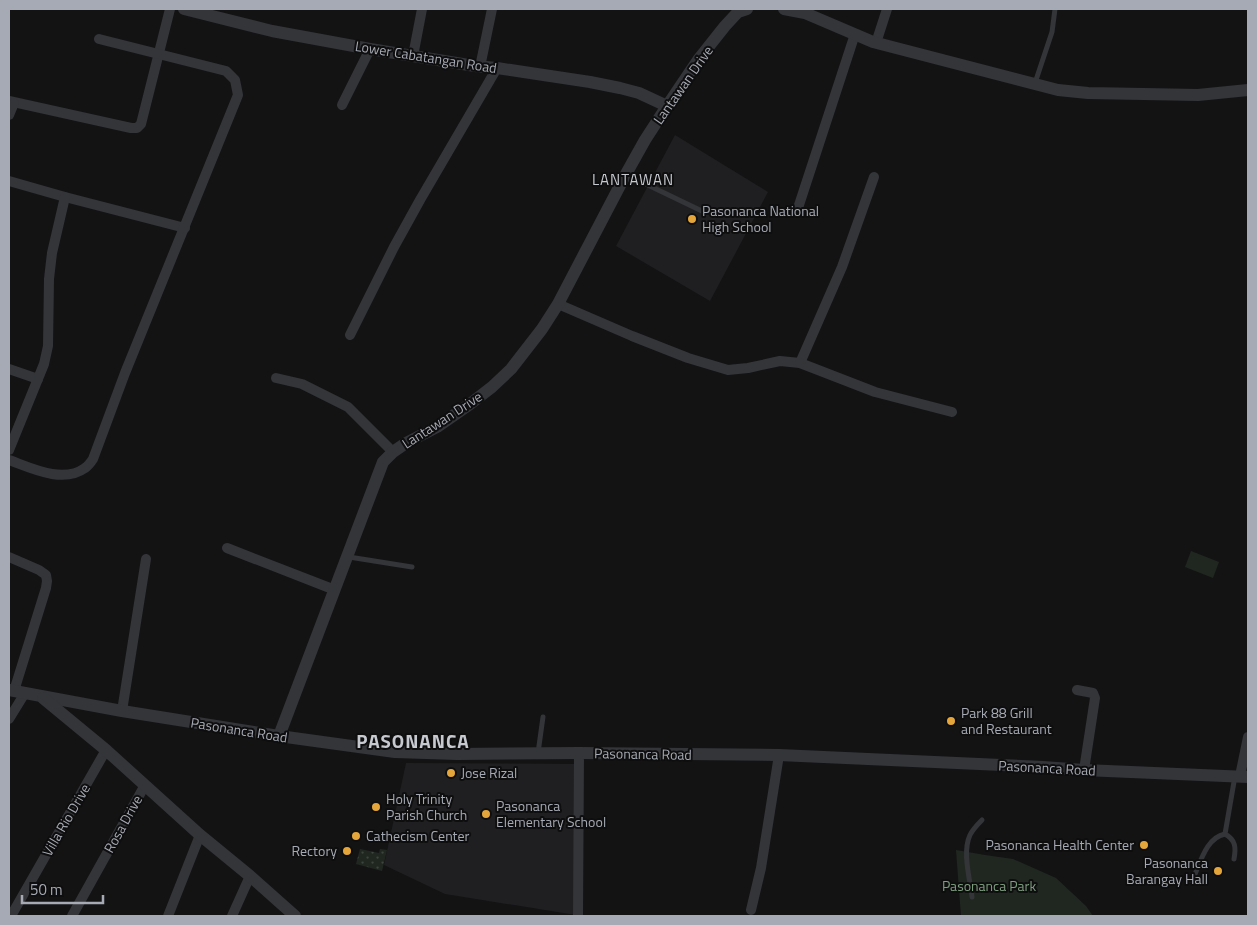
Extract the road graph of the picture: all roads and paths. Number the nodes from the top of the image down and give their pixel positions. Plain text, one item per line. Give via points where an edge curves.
1 (170, 9) edge
2 (184, 9) edge
3 (422, 9) edge
4 (492, 9) edge
5 (784, 9) edge
6 (887, 9) edge
7 (1055, 9) edge
8 (742, 10) edge
9 (215, 12) edge
10 (855, 34) junction
11 (98, 39) dead end
12 (876, 43) junction
13 (370, 49) junction
14 (159, 54) junction
15 (413, 56) junction
16 (480, 66) junction
17 (497, 68) junction
18 (1034, 84) junction
19 (1248, 90) edge
20 (11, 102) edge
21 (342, 105) dead end
22 (667, 106) junction
23 (9, 116) edge
24 (626, 174) junction
25 (874, 177) dead end
26 (9, 180) edge
27 (65, 197) junction
28 (799, 205) dead end
29 (706, 213) dead end
30 (185, 228) junction
31 (558, 304) junction
32 (350, 335) dead end
33 (800, 363) junction
34 (9, 369) edge
35 (276, 378) dead end
36 (38, 379) junction
37 (952, 412) dead end
38 (9, 450) edge
39 (393, 452) junction
40 (9, 460) edge
41 (227, 548) dead end
42 (348, 556) junction
43 (9, 557) edge
44 (146, 559) dead end
45 (412, 567) dead end
46 (335, 590) junction
47 (1077, 690) dead end
48 (16, 691) edge
49 (41, 696) junction
50 (122, 711) junction
51 (543, 717) dead end
52 (9, 719) edge
53 (279, 736) junction
54 (1248, 737) edge
55 (106, 750) junction
56 (538, 753) junction
57 (579, 753) junction
58 (779, 755) junction
59 (1084, 770) junction
60 (1241, 776) edge
61 (145, 785) junction
62 (982, 820) dead end
63 (200, 834) junction
64 (1225, 834) junction
65 (1234, 859) dead end
66 (250, 876) junction
67 (1192, 881) dead end
68 (972, 897) dead end
69 (751, 910) dead end
70 (11, 916) edge
71 (72, 916) edge
72 (168, 916) edge
73 (232, 916) edge
74 (295, 916) edge
75 (578, 916) edge

1 - 14 street
2 - 9 street, Lower Cabatangan Road
3 - 15 street
4 - 16 street
5 - 10 street via 805,13
6 - 12 street
7 - 18 lane via 1052,32
8 - 22 street, Lantawan Drive via 698,60
9 - 13 street, Lower Cabatangan Road via 272,31
10 - 12 street
10 - 28 street
11 - 14 street
12 - 18 street
13 - 15 street, Lower Cabatangan Road
13 - 21 street
14 - 20 street via 141,124 137,128
14 - 30 street via 226,71 234,80 238,95
15 - 16 street, Lower Cabatangan Road
16 - 17 street, Lower Cabatangan Road
17 - 22 street, Lower Cabatangan Road via 620,88
17 - 32 street via 394,247
18 - 19 street via 1088,93 1198,94
20 - 23 street
22 - 24 street, Lantawan Drive
24 - 29 lane
24 - 31 street, Lantawan Drive
25 - 33 street via 842,267
26 - 27 street
27 - 30 street
27 - 36 street via 49,279 48,346
30 - 40 street via 93,459 76,473 58,475
31 - 33 street via 688,358 728,370 780,361
31 - 39 street, Lantawan Drive via 511,369 492,388 437,427
33 - 37 street via 875,392
34 - 36 street
35 - 39 street via 302,384 348,407
36 - 38 street
39 - 42 street, Lantawan Drive via 383,462
41 - 46 street
42 - 45 lane
42 - 46 street, Lantawan Drive
43 - 48 street via 40,570 47,581
44 - 50 street
46 - 53 street, Lantawan Drive
47 - 59 street via 1093,693 1095,698
48 - 49 street, Pasonanca Road
48 - 52 street
49 - 50 street, Pasonanca Road
49 - 55 street, Pasonanca Road
50 - 53 street, Pasonanca Road
51 - 56 lane
53 - 56 street, Pasonanca Road via 395,752
54 - 60 street
55 - 61 street, Pasonanca Road
55 - 70 street, Villa Rio Drive
56 - 57 street, Pasonanca Road
57 - 58 street, Pasonanca Road
57 - 75 street
58 - 59 street, Pasonanca Road
58 - 69 street
59 - 60 street, Pasonanca Road
60 - 64 lane
61 - 63 street, Pasonanca Road
61 - 71 street, Rosa Drive
62 - 68 lane via 970,836 966,858
63 - 66 street, Pasonanca Road
63 - 72 street
64 - 65 lane via 1235,844
64 - 67 lane via 1209,844
66 - 73 street
66 - 74 street, Pasonanca Road

